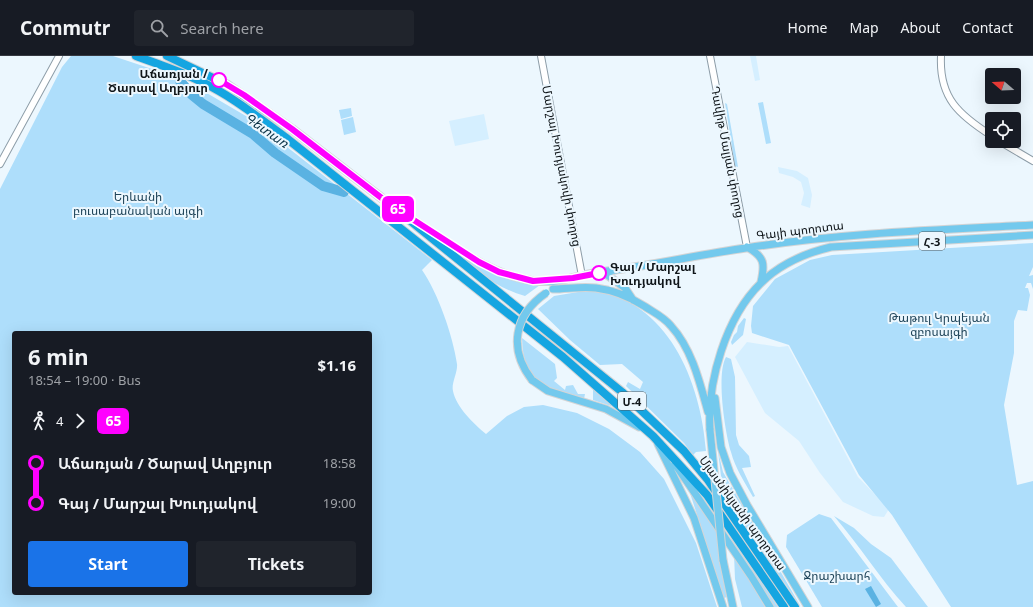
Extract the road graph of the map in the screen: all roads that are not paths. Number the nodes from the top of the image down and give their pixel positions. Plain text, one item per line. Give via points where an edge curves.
1 (59, 56) edge
2 (136, 56) edge
3 (166, 56) edge
4 (542, 56) edge
5 (710, 56) edge
6 (941, 56) edge
7 (985, 132) edge
8 (1011, 148) edge
9 (1033, 161) edge
10 (0, 164) edge
11 (392, 206) junction
12 (1033, 225) edge
13 (1033, 235) edge
14 (747, 247) junction
15 (603, 272) junction
16 (582, 276) junction
17 (573, 278) junction
18 (761, 282) junction
19 (550, 291) junction
20 (633, 300) junction
21 (713, 383) junction
22 (710, 418) junction
23 (653, 436) junction
24 (668, 451) junction
25 (723, 607) edge
26 (734, 607) edge
27 (770, 607) edge
28 (784, 607) edge
29 (795, 607) edge
30 (808, 607) edge

1 - 10 street
2 - 23 highway, Մյասնիկյանի պողոտա / Մ-4 via 190,76 242,104 563,357
3 - 11 highway, Մ-4 via 198,69 244,95
4 - 16 street, Մարշալ Խուդյակովի փողոց
5 - 14 street, Դավիթ Մալյան փողոց
6 - 7 street via 940,70 944,89 968,121
8 - 9 street
11 - 17 main road via 499,272 533,281
11 - 29 highway, Մյասնիկյանի պողոտա / Մ-4 via 596,369 684,451 708,480
12 - 14 main road, Գայի պողոտա / Հ-3 via 832,236
13 - 18 main road, Գայի պողոտա / Հ-3 via 831,247 810,252 792,261
14 - 15 main road, Գայի պողոտա / Հ-3
14 - 18 main road via 758,254 763,262
15 - 16 main road, Գայի պողոտա / Հ-3
15 - 20 main road via 625,288
16 - 17 main road, Գայի պողոտա / Հ-3
17 - 19 main road
18 - 21 main road, Գայի պողոտա / Հ-3 via 727,334
19 - 20 main road via 596,288
19 - 23 main road, bridge via 529,308 520,322 519,357 526,372 532,380 548,391 606,409
20 - 22 main road via 671,325 699,380
21 - 22 main road
21 - 30 main road via 721,447 730,474
22 - 26 main road, bridge via 723,560
23 - 24 highway, Մյասնիկյանի պողոտա / Մ-4
23 - 25 main road via 687,499
24 - 27 main road
24 - 28 highway, Մյասնիկյանի պողոտա / Մ-4 via 706,495

